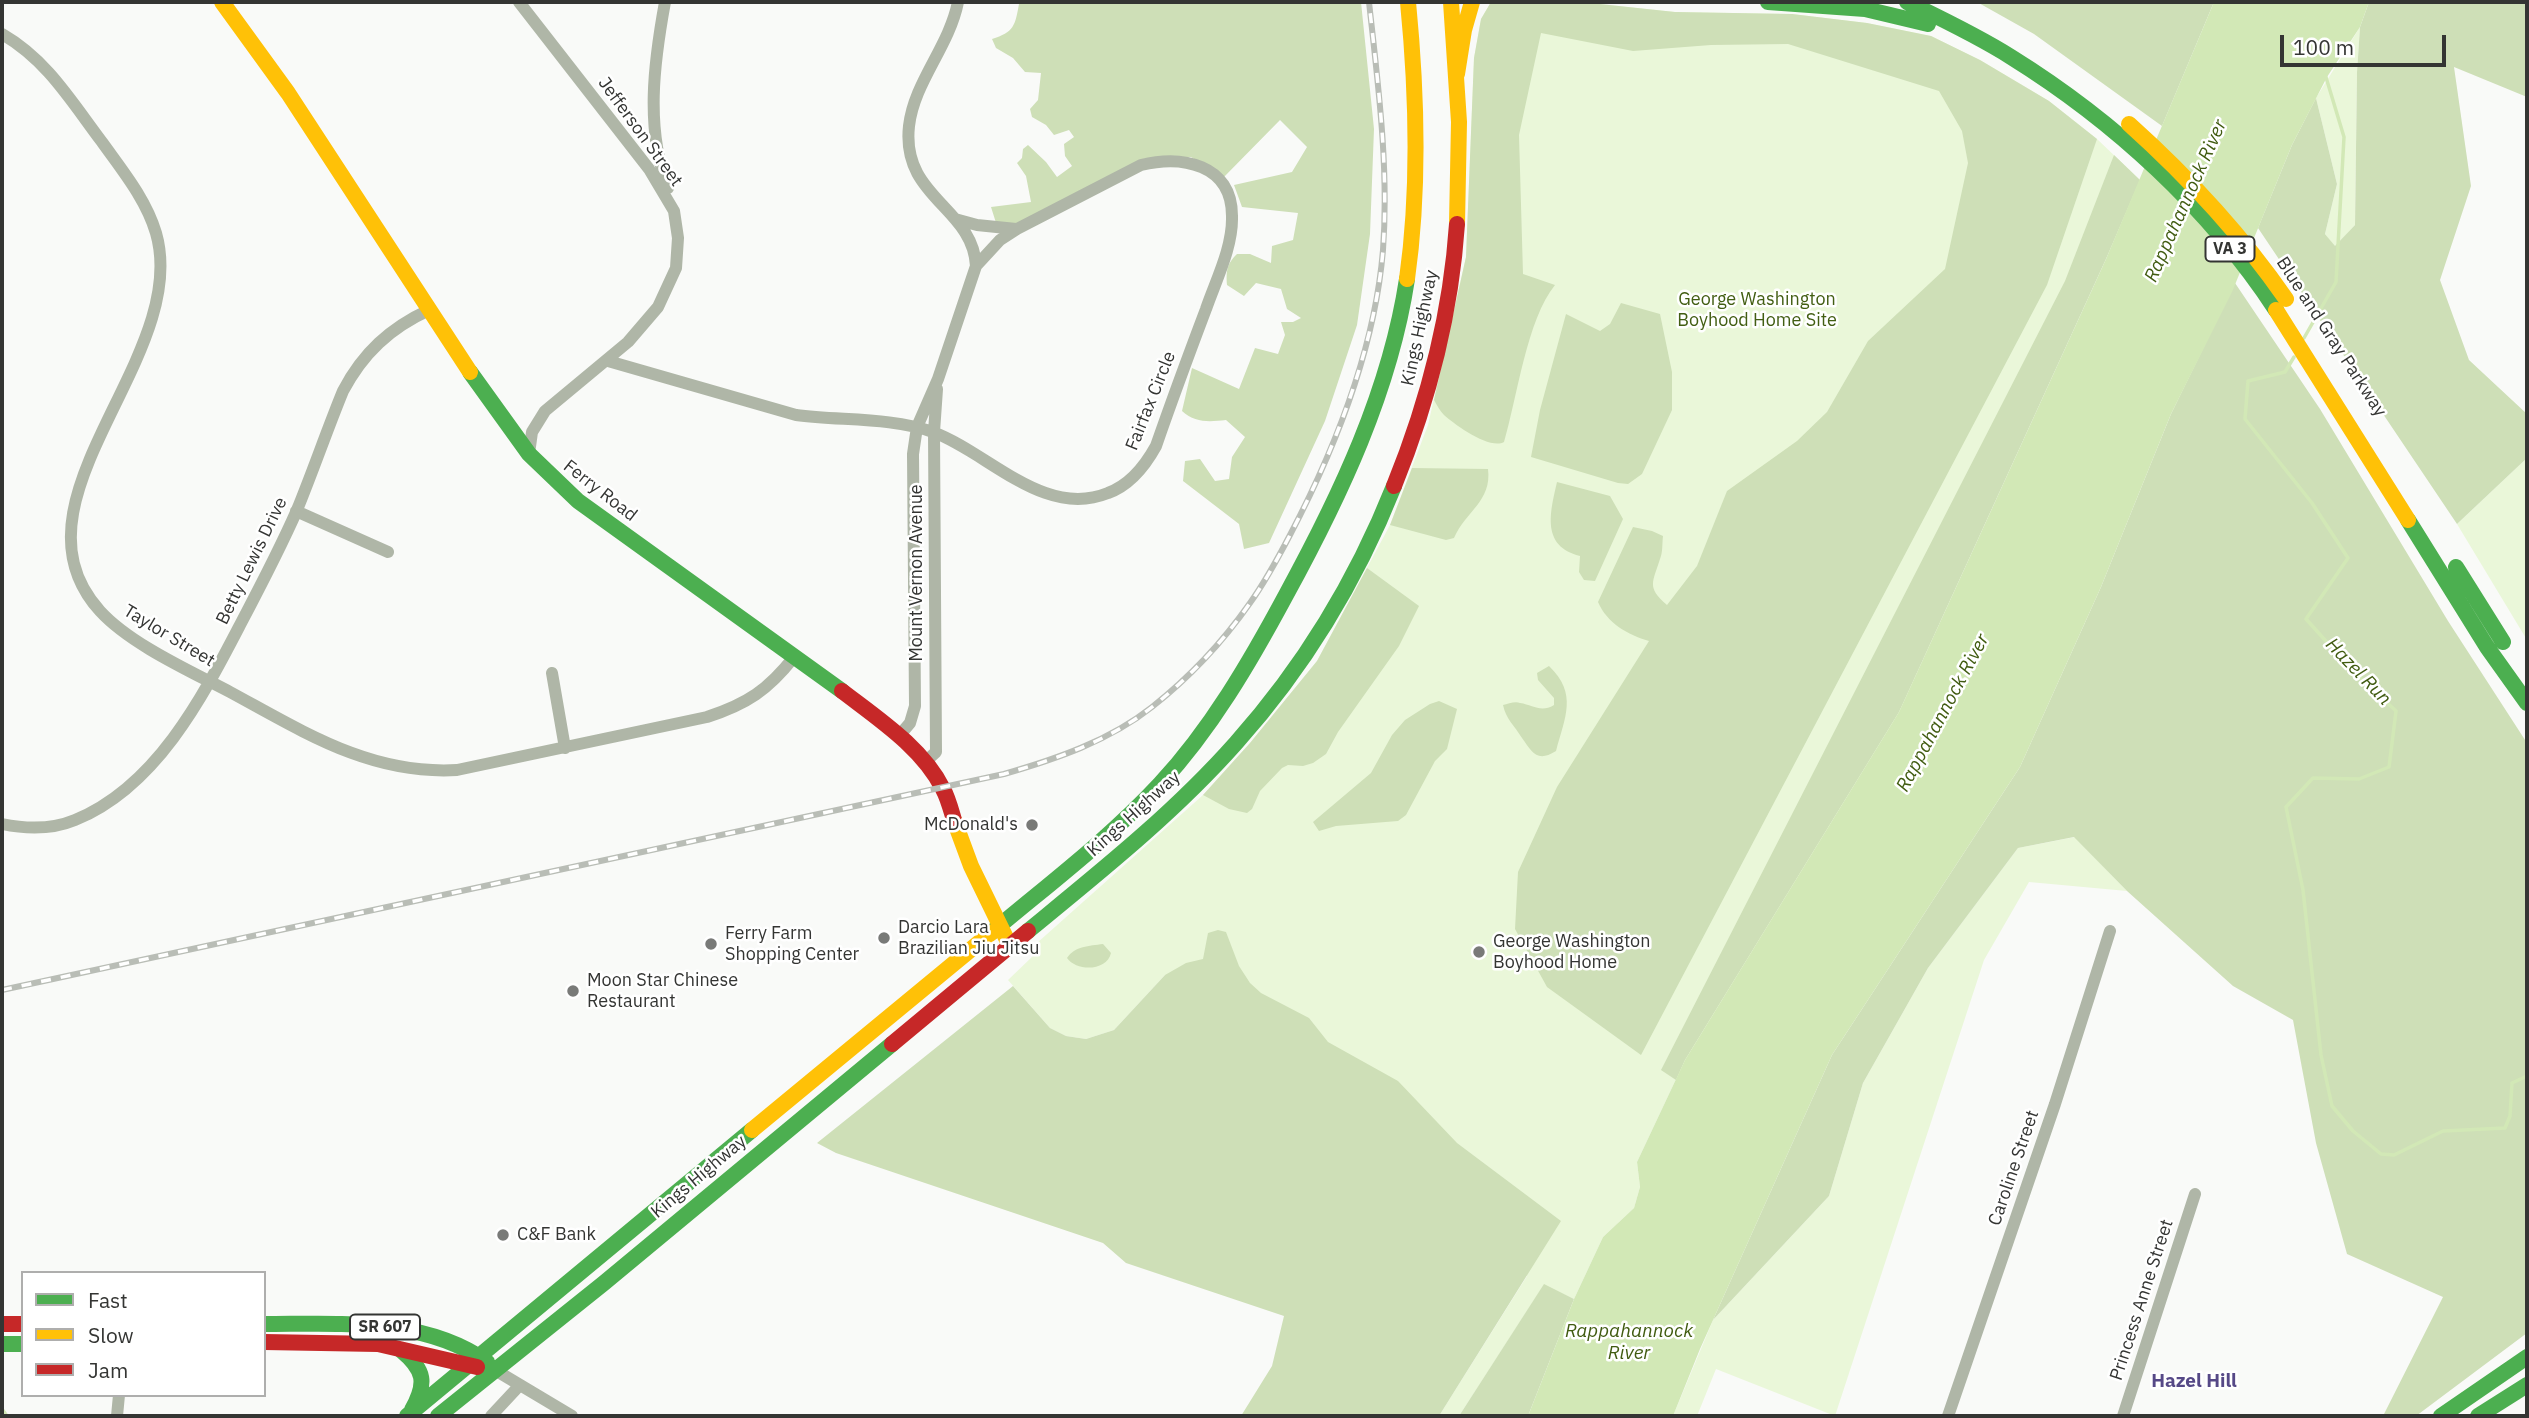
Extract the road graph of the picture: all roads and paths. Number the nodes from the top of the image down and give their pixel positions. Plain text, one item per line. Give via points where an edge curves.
1 (222, 2) edge
2 (519, 2) edge
3 (665, 2) edge
4 (958, 2) edge
5 (1408, 2) edge
6 (1451, 2) edge
7 (1472, 2) edge
8 (1768, 2) edge
9 (1907, 2) edge
10 (1939, 2) edge
11 (2, 34) edge
12 (2036, 72) junction
13 (2064, 73) dead end
14 (1457, 74) junction
15 (2084, 87) dead end
16 (2104, 109) junction
17 (674, 211) junction
18 (955, 219) junction
19 (1017, 229) junction
20 (976, 266) junction
21 (429, 310) junction
22 (608, 361) junction
23 (938, 379) junction
24 (917, 427) junction
25 (934, 432) junction
26 (529, 454) junction
27 (296, 511) junction
28 (388, 552) dead end
29 (2476, 628) junction
30 (794, 657) junction
31 (552, 673) dead end
32 (2527, 677) edge
33 (209, 681) junction
34 (2527, 703) edge
35 (2527, 721) edge
36 (899, 736) junction
37 (565, 748) junction
38 (925, 762) junction
39 (2, 824) edge
40 (999, 926) junction
41 (2110, 931) dead end
42 (1010, 946) junction
43 (2195, 1194) dead end
44 (2, 1324) edge
45 (21, 1324) edge
46 (266, 1324) edge
47 (266, 1342) edge
48 (2, 1344) edge
49 (21, 1344) edge
50 (400, 1349) junction
51 (2527, 1357) edge
52 (475, 1360) junction
53 (495, 1370) junction
54 (2527, 1385) edge
55 (519, 1386) junction
56 (120, 1397) edge
57 (409, 1415) edge
58 (117, 1416) edge
59 (439, 1416) edge
60 (491, 1416) edge
61 (572, 1416) edge
62 (1948, 1416) edge
63 (2123, 1416) edge
64 (2441, 1416) edge
65 (2479, 1416) edge

1 - 21 main road, Ferry Road via 288,93
2 - 17 street, Jefferson Street via 649,169
3 - 17 street via 653,85 654,116
4 - 18 street via 950,30 919,92 909,139 922,182
5 - 40 main road, Kings Highway via 1418,134 1411,253 1382,382 1338,496 1262,640 1189,749 1117,826
6 - 14 main road, Kings Highway
7 - 14 main road
8 - 12 main road, VA 3 via 1865,9 1909,18 1980,43
9 - 12 main road via 1982,37
10 - 13 main road
11 - 33 street, Taylor Street via 47,69 135,189 156,233 158,297 151,320 73,502 70,537 76,571 90,599 111,622
12 - 16 main road, Blue and Gray Parkway / VA 3
14 - 42 main road, Kings Highway via 1459,192 1445,316 1404,463 1352,577 1298,664 1237,742 1136,841
15 - 16 main road, Blue and Gray Parkway / VA 3
16 - 29 main road, Blue and Gray Parkway / VA 3 via 2228,246 2271,303
16 - 32 main road, Blue and Gray Parkway / VA 3 via 2186,177 2250,248
17 - 22 street, Jefferson Street via 677,260 668,288 645,324
18 - 19 street
18 - 20 street via 969,236
19 - 20 street, Fairfax Circle
19 - 25 street, Fairfax Circle via 1141,165 1174,160 1209,171 1224,187 1232,212 1219,272 1156,446 1125,484 1100,497 1056,497
20 - 23 street, Mount Vernon Avenue
21 - 26 main road, Ferry Road via 492,407
21 - 27 street, Betty Lewis Drive via 391,331 351,376
22 - 24 street, Fairfax Circle via 796,415
22 - 26 street, Jefferson Street via 545,411 532,432
23 - 24 street, Mount Vernon Avenue
23 - 25 street, Mount Vernon Avenue
24 - 25 street, Fairfax Circle
24 - 36 street, Mount Vernon Avenue via 912,484 915,706 910,723
25 - 38 street, Mount Vernon Avenue via 936,752
26 - 30 main road, Ferry Road via 587,508
27 - 28 street
27 - 33 street, Betty Lewis Drive
29 - 34 main road, Blue and Gray Parkway / VA 3
29 - 35 main road
30 - 36 main road, Ferry Road
30 - 37 street, Taylor Street via 768,686 734,708
31 - 37 street
33 - 37 street, Taylor Street via 328,745 408,770 457,770
33 - 39 street, Betty Lewis Drive via 161,753 108,801 61,825
36 - 38 main road, Ferry Road
38 - 40 main road, Ferry Road via 943,788
40 - 42 main road, Ferry Road
40 - 52 main road, Kings Highway
41 - 62 street, Caroline Street
42 - 53 main road, Kings Highway
43 - 63 street, Princess Anne Street
44 - 45 main road
46 - 52 main road, SR 607 via 379,1326 453,1342
47 - 50 main road, SR 607 via 378,1344
48 - 49 main road
50 - 52 main road, SR 607
50 - 57 main road via 415,1361 422,1377 421,1395
51 - 64 main road
52 - 53 main road, SR 607
52 - 57 main road, Kings Highway
53 - 55 street, SR 607
53 - 59 main road, Kings Highway
54 - 65 main road
55 - 60 street
55 - 61 street
56 - 58 street

